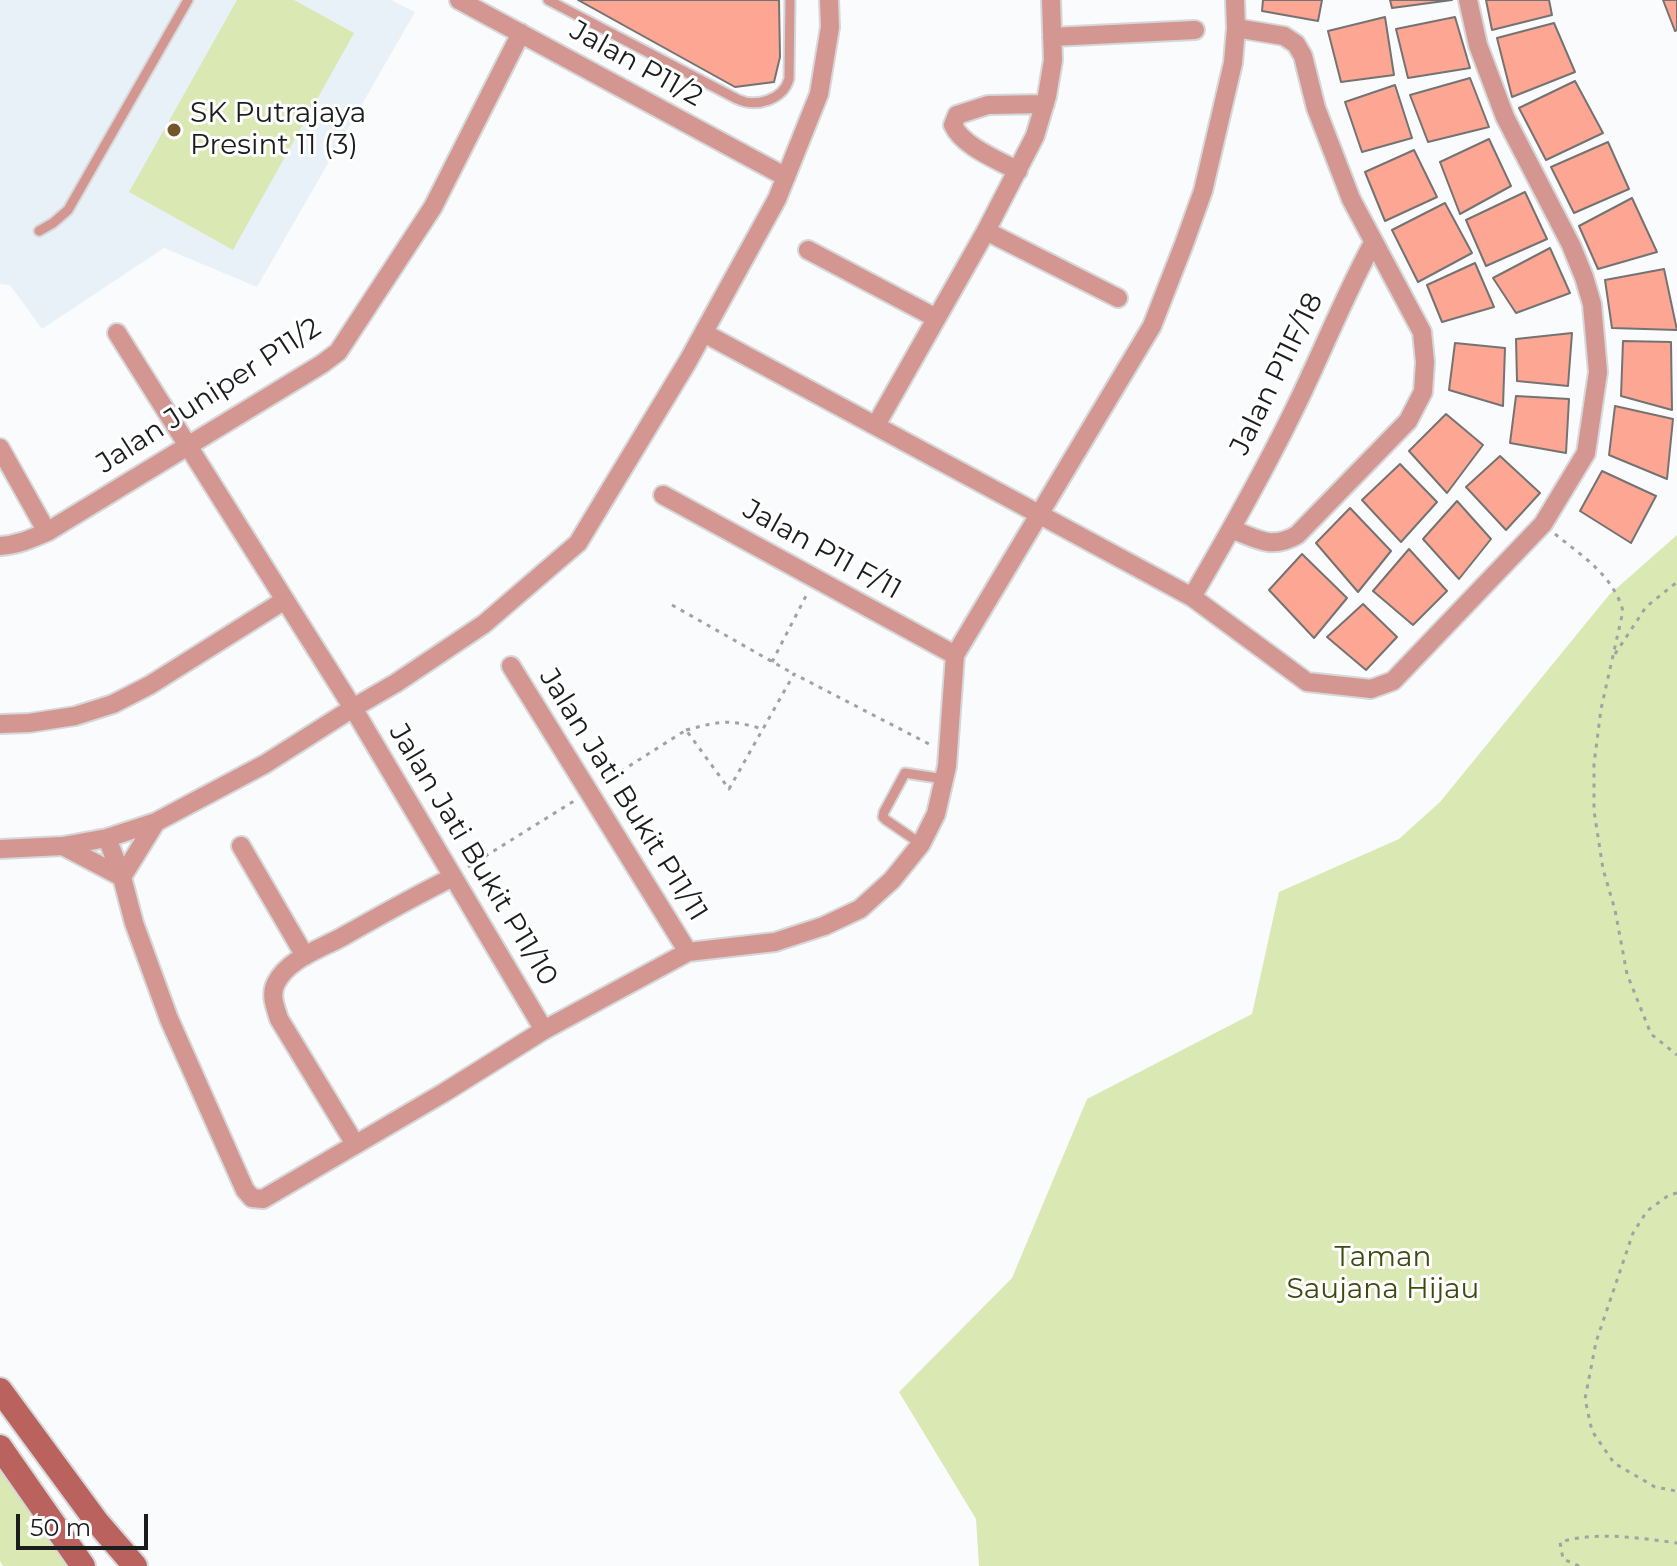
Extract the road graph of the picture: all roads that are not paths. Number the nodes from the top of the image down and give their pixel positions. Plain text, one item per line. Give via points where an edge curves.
1 (188, 0) edge
2 (459, 0) edge
3 (548, 0) edge
4 (790, 0) edge
5 (829, 0) edge
6 (1051, 0) edge
7 (1235, 0) edge
8 (1468, 0) edge
9 (487, 7) edge
10 (1236, 28) junction
11 (1195, 30) dead end
12 (521, 33) junction
13 (1052, 37) junction
14 (1045, 104) junction
15 (1018, 171) junction
16 (786, 177) junction
17 (39, 231) dead end
18 (986, 231) junction
19 (1373, 243) junction
20 (808, 250) dead end
21 (1118, 298) dead end
22 (936, 318) junction
23 (117, 333) dead end
24 (704, 333) junction
25 (876, 425) junction
26 (188, 447) junction
27 (0, 448) edge
28 (663, 495) dead end
29 (1039, 514) junction
30 (1231, 529) junction
31 (47, 532) junction
32 (0, 546) edge
33 (1192, 597) junction
34 (285, 600) junction
35 (955, 655) junction
36 (511, 666) dead end
37 (353, 708) junction
38 (0, 724) edge
39 (944, 779) junction
40 (156, 822) junction
41 (107, 838) junction
42 (921, 844) junction
43 (63, 846) junction
44 (241, 846) dead end
45 (0, 849) edge
46 (122, 877) junction
47 (453, 877) junction
48 (688, 952) junction
49 (305, 956) junction
50 (544, 1030) junction
51 (355, 1144) junction
52 (0, 1390) edge
53 (28, 1426) junction
54 (6, 1455) edge
55 (48, 1515) junction
56 (97, 1522) junction
57 (83, 1566) edge
58 (135, 1566) edge

1 - 17 lane via 68,210
2 - 9 street, Jalan P11/2
3 - 4 lane via 754,104 786,88
5 - 16 street via 819,94
6 - 13 street
7 - 10 street
8 - 33 street via 1478,45 1505,117 1571,245 1592,304 1598,372 1586,453 1543,524 1393,681 1371,689 1307,682
9 - 12 street, Jalan P11/2
10 - 19 street via 1284,36 1296,44 1333,153
10 - 29 street via 1233,63 1203,191 1152,326
11 - 13 street
12 - 16 street, Jalan P11/2
12 - 26 street, Jalan Juniper P11/2 via 433,207 338,352
13 - 14 street
14 - 15 street
14 - 15 street via 988,105 957,115 957,134
15 - 18 street
16 - 24 street
18 - 21 street
18 - 22 street
19 - 30 street, Jalan P11F/18
19 - 30 street via 1422,332 1423,392 1408,421 1297,535 1271,543
20 - 22 street
22 - 25 street
23 - 26 street, Jalan Jati Bukit P11/10
24 - 25 street
24 - 37 street via 578,543 484,624
25 - 29 street
26 - 31 street, Jalan Juniper P11/2
26 - 34 street, Jalan Jati Bukit P11/10
27 - 31 street
28 - 35 street, Jalan P11 F/11
29 - 33 street
29 - 35 street
30 - 33 street, Jalan P11F/18
31 - 32 street, Jalan Juniper P11/2
34 - 37 street, Jalan Jati Bukit P11/10
34 - 38 street via 113,704 75,716
35 - 39 street
36 - 48 street, Jalan Jati Bukit P11/11
37 - 40 street via 265,764
37 - 47 street, Jalan Jati Bukit P11/10
39 - 42 street via 936,814
39 - 42 lane via 905,773 884,812 886,820
40 - 41 street
40 - 46 street
41 - 43 street
41 - 46 street
42 - 48 street via 860,909 824,926 775,942
43 - 45 street
43 - 46 street
44 - 49 street
46 - 51 street via 169,1019 245,1190 252,1198 263,1199
47 - 49 street
47 - 50 street, Jalan Jati Bukit P11/10
48 - 50 street
49 - 51 street via 283,971 272,998 279,1019
50 - 51 street
52 - 53 main road
53 - 54 main road via 38,1448 34,1465 26,1468
53 - 56 main road
54 - 55 main road
55 - 56 main road via 44,1501 55,1486
55 - 57 main road
56 - 58 main road

